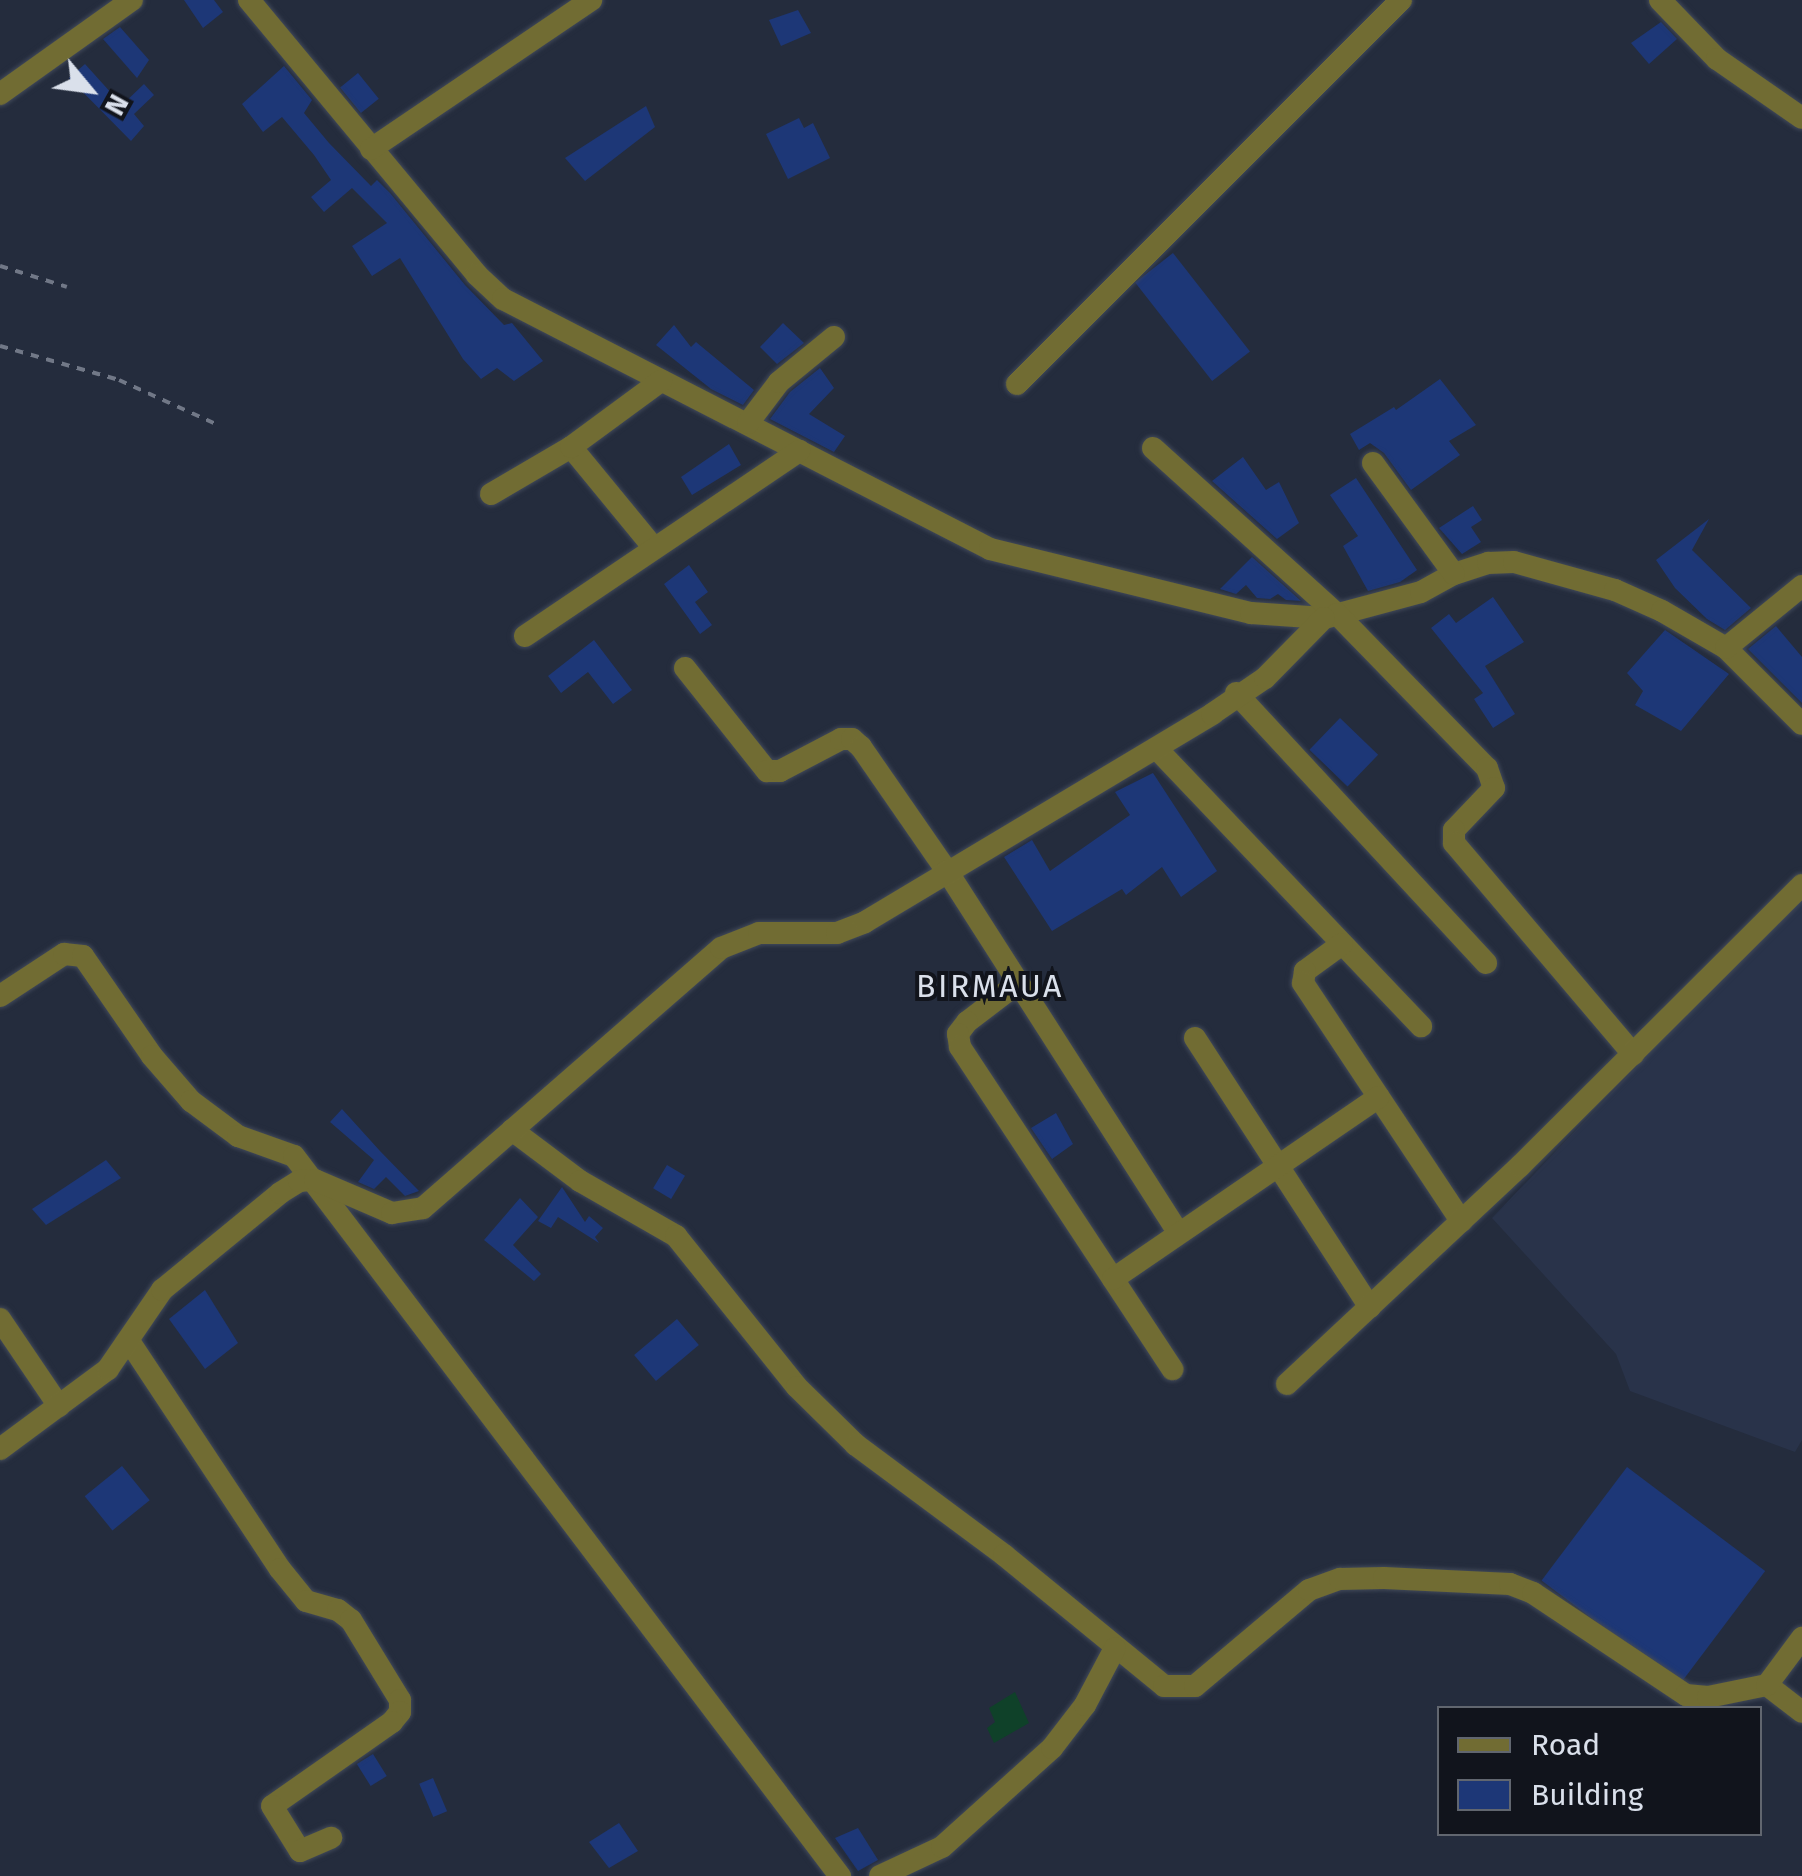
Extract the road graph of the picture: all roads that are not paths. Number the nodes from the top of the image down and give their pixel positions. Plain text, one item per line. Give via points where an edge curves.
1 (132, 0) edge
2 (249, 0) edge
3 (591, 0) edge
4 (1401, 0) edge
5 (1660, 0) edge
6 (0, 94) edge
7 (1802, 118) edge
8 (371, 149) junction
9 (834, 336) dead end
10 (661, 382) junction
11 (1017, 384) dead end
12 (748, 423) junction
13 (571, 447) junction
14 (1153, 448) dead end
15 (798, 451) junction
16 (1373, 463) dead end
17 (491, 494) dead end
18 (654, 548) junction
19 (1454, 574) junction
20 (1802, 586) edge
21 (1330, 616) junction
22 (526, 636) dead end
23 (1726, 648) junction
24 (685, 668) dead end
25 (1236, 693) junction
26 (1802, 724) edge
27 (1157, 749) junction
28 (947, 871) junction
29 (1802, 885) edge
30 (1342, 944) junction
31 (1486, 962) dead end
32 (1018, 983) junction
33 (0, 996) edge
34 (1421, 1026) dead end
35 (1195, 1038) dead end
36 (1633, 1054) junction
37 (1379, 1098) junction
38 (512, 1130) junction
39 (1274, 1165) junction
40 (314, 1180) junction
41 (1461, 1221) junction
42 (1178, 1232) junction
43 (1113, 1279) junction
44 (1370, 1306) junction
45 (0, 1319) edge
46 (129, 1341) junction
47 (1172, 1368) dead end
48 (1287, 1384) dead end
49 (60, 1406) junction
50 (0, 1448) edge
51 (1802, 1638) edge
52 (1115, 1648) junction
53 (1766, 1686) junction
54 (1802, 1712) edge
55 (331, 1838) dead end
56 (840, 1876) edge
57 (880, 1876) edge

1 - 6 street
2 - 8 street
3 - 8 street
4 - 11 street
5 - 7 street via 1717,59
8 - 10 street via 503,298
9 - 12 street via 779,382
10 - 12 street
10 - 13 street
12 - 15 street
13 - 17 street
13 - 18 street
14 - 21 street
15 - 18 street
15 - 21 street via 990,549 1250,614
16 - 19 street
18 - 22 street
19 - 21 street via 1422,592
19 - 23 street via 1514,562 1615,590
20 - 23 street
21 - 25 street via 1264,678
21 - 36 street via 1492,775 1491,794 1452,834 1454,844
23 - 26 street
24 - 28 street via 767,770 852,739
25 - 27 street
25 - 31 street
27 - 28 street
27 - 30 street
28 - 32 street
28 - 38 street via 837,933 742,937 696,966
29 - 36 street
30 - 34 street
30 - 37 street via 1302,979
32 - 42 street
32 - 43 street via 967,1022 958,1034 960,1047
33 - 40 street via 64,954 82,956 191,1100 238,1136 289,1152
35 - 39 street
36 - 41 street
37 - 39 street
37 - 41 street
38 - 40 street via 448,1190 404,1213
38 - 52 street via 580,1182 676,1236 766,1351 833,1423
39 - 42 street
39 - 44 street
40 - 46 street via 280,1193 185,1268
40 - 56 street
41 - 44 street
42 - 43 street
43 - 47 street
44 - 48 street
45 - 49 street
46 - 49 street via 108,1370
46 - 55 street via 280,1569 306,1602 351,1620 400,1700 392,1722 272,1806 300,1851
49 - 50 street
51 - 53 street
52 - 53 street via 1152,1680 1186,1689 1291,1602 1325,1583 1359,1577 1495,1583 1533,1593 1686,1695
52 - 57 street via 1052,1748 964,1832
53 - 54 street

